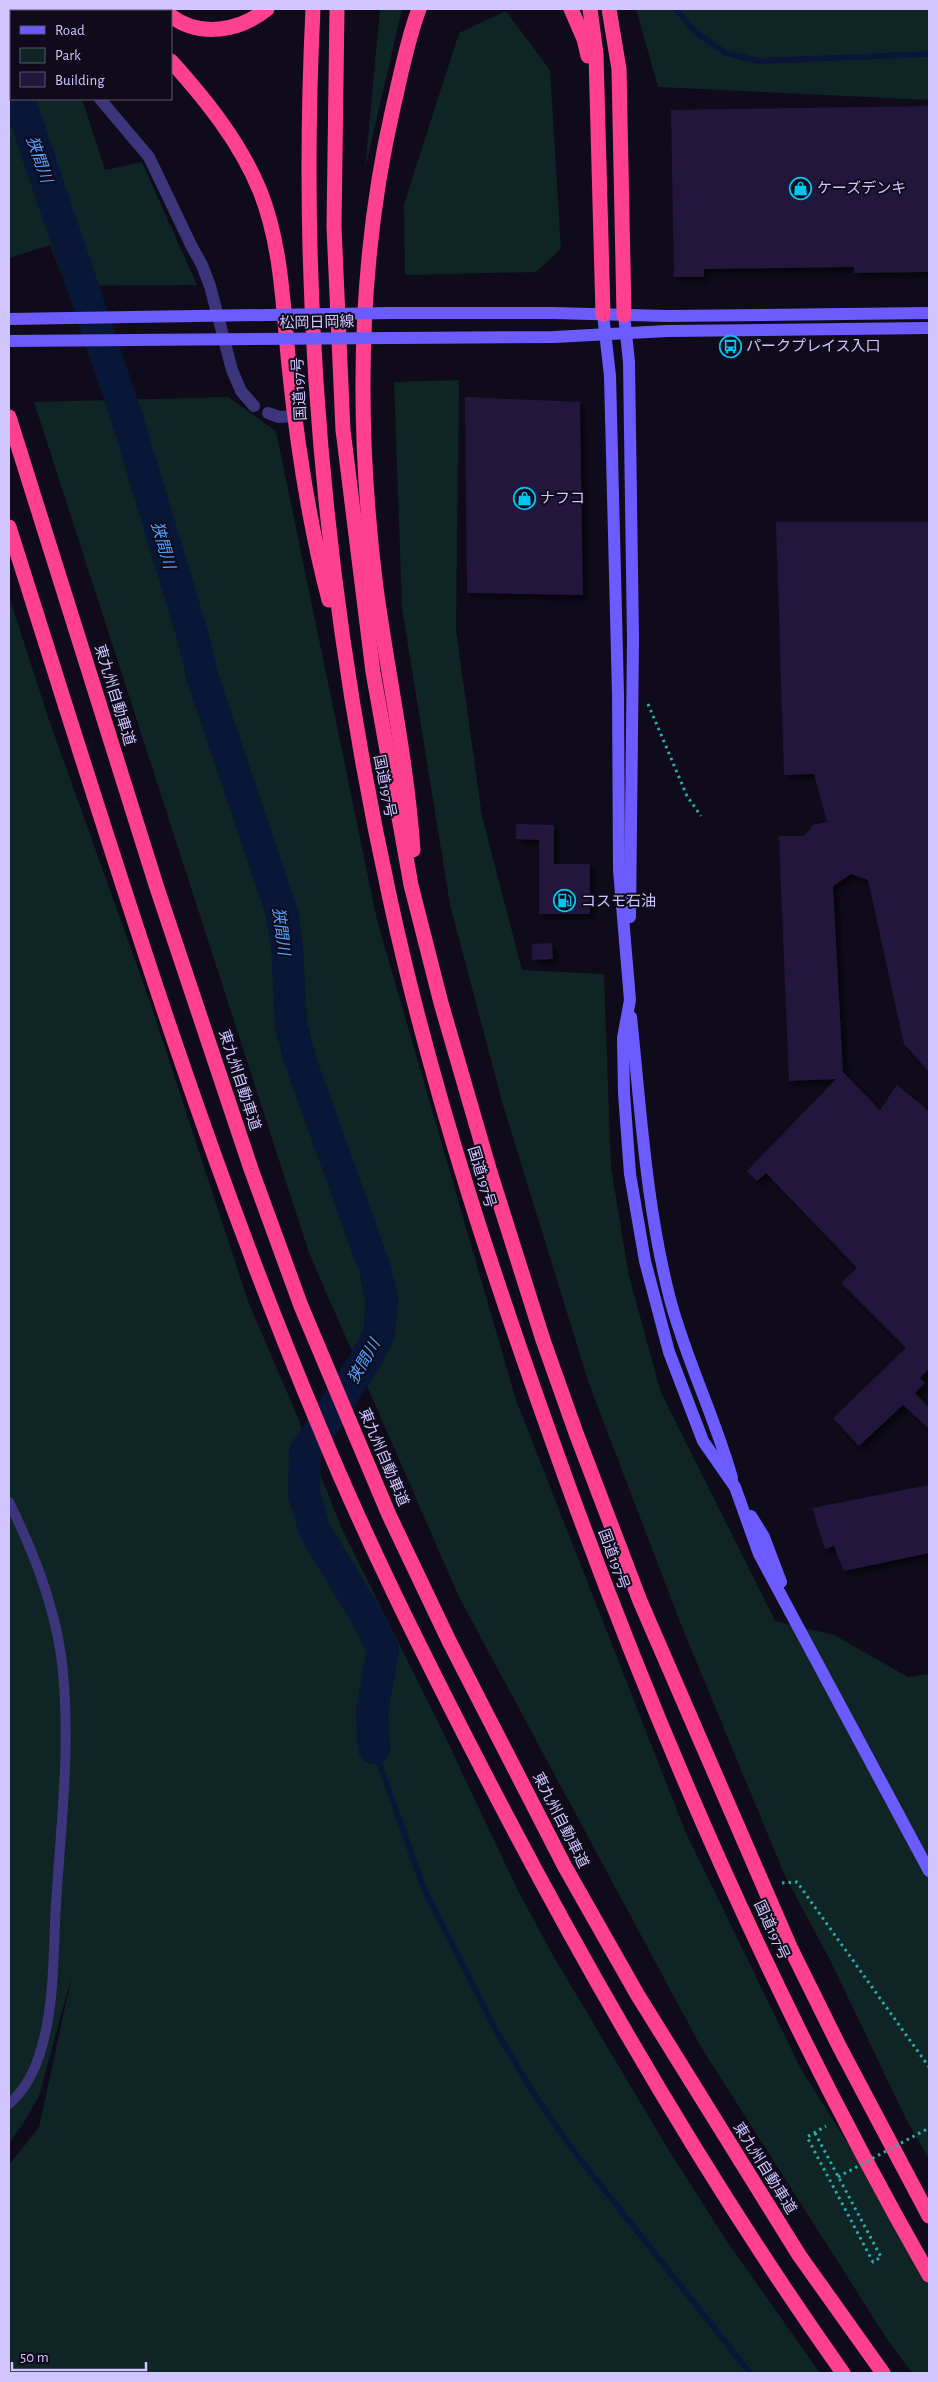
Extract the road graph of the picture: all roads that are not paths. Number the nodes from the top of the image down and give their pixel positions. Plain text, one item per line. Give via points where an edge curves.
1 (267, 9) edge
2 (313, 9) edge
3 (337, 9) edge
4 (419, 9) edge
5 (571, 9) edge
6 (590, 9) edge
7 (609, 9) edge
8 (172, 16) edge
9 (172, 62) edge
10 (101, 100) edge
11 (597, 127) junction
12 (929, 313) edge
13 (602, 314) junction
14 (624, 315) junction
15 (9, 319) edge
16 (929, 328) edge
17 (626, 333) junction
18 (605, 334) junction
19 (9, 342) edge
20 (254, 406) dead end
21 (268, 413) dead end
22 (295, 416) junction
23 (9, 417) edge
24 (9, 527) edge
25 (345, 664) junction
26 (418, 909) junction
27 (630, 1000) junction
28 (9, 1502) edge
29 (929, 1871) edge
30 (9, 2104) edge
31 (929, 2216) edge
32 (929, 2275) edge
33 (843, 2373) edge
34 (883, 2373) edge

1 - 8 highway via 215,31 196,28
2 - 25 highway, 国道197号 via 308,168 312,314 318,429
3 - 26 highway, 国道197号 via 334,227 343,430 373,672
4 - 26 highway via 410,32 381,166 366,276 362,371 372,556 411,816
5 - 11 highway via 589,61
6 - 11 highway via 596,54
7 - 14 highway via 618,69
9 - 22 highway via 222,124 248,165 262,198 278,268
10 - 20 street via 149,157 202,265 232,370 241,391
11 - 13 highway
12 - 14 street, 松岡日岡線
13 - 14 street, 松岡日岡線
13 - 15 street, 松岡日岡線, bridge via 391,313
13 - 18 street
14 - 17 street
16 - 17 street, 松岡日岡線
17 - 18 street, 松岡日岡線
17 - 27 street via 633,639
18 - 19 street, 松岡日岡線, bridge
18 - 27 street via 610,376 619,870
21 - 22 street via 279,417
22 - 25 highway via 314,540
23 - 34 highway, 東九州自動車道 via 157,888 251,1169 301,1306 389,1515 565,1867 637,1994 799,2255
24 - 33 highway via 153,982 214,1154 318,1425 343,1481 446,1699 511,1826 611,2007 681,2126 784,2289
25 - 32 highway, 国道197号 via 390,901 432,1070 482,1236 612,1606 691,1796 764,1955 833,2096
26 - 31 highway, 国道197号 via 441,1003 490,1172 543,1340 640,1601 790,1947
27 - 29 street via 654,1228 680,1332 724,1448 735,1487 764,1537 811,1648
28 - 30 lane via 47,1590 55,1623 61,1656 66,1742 46,2029 32,2075

